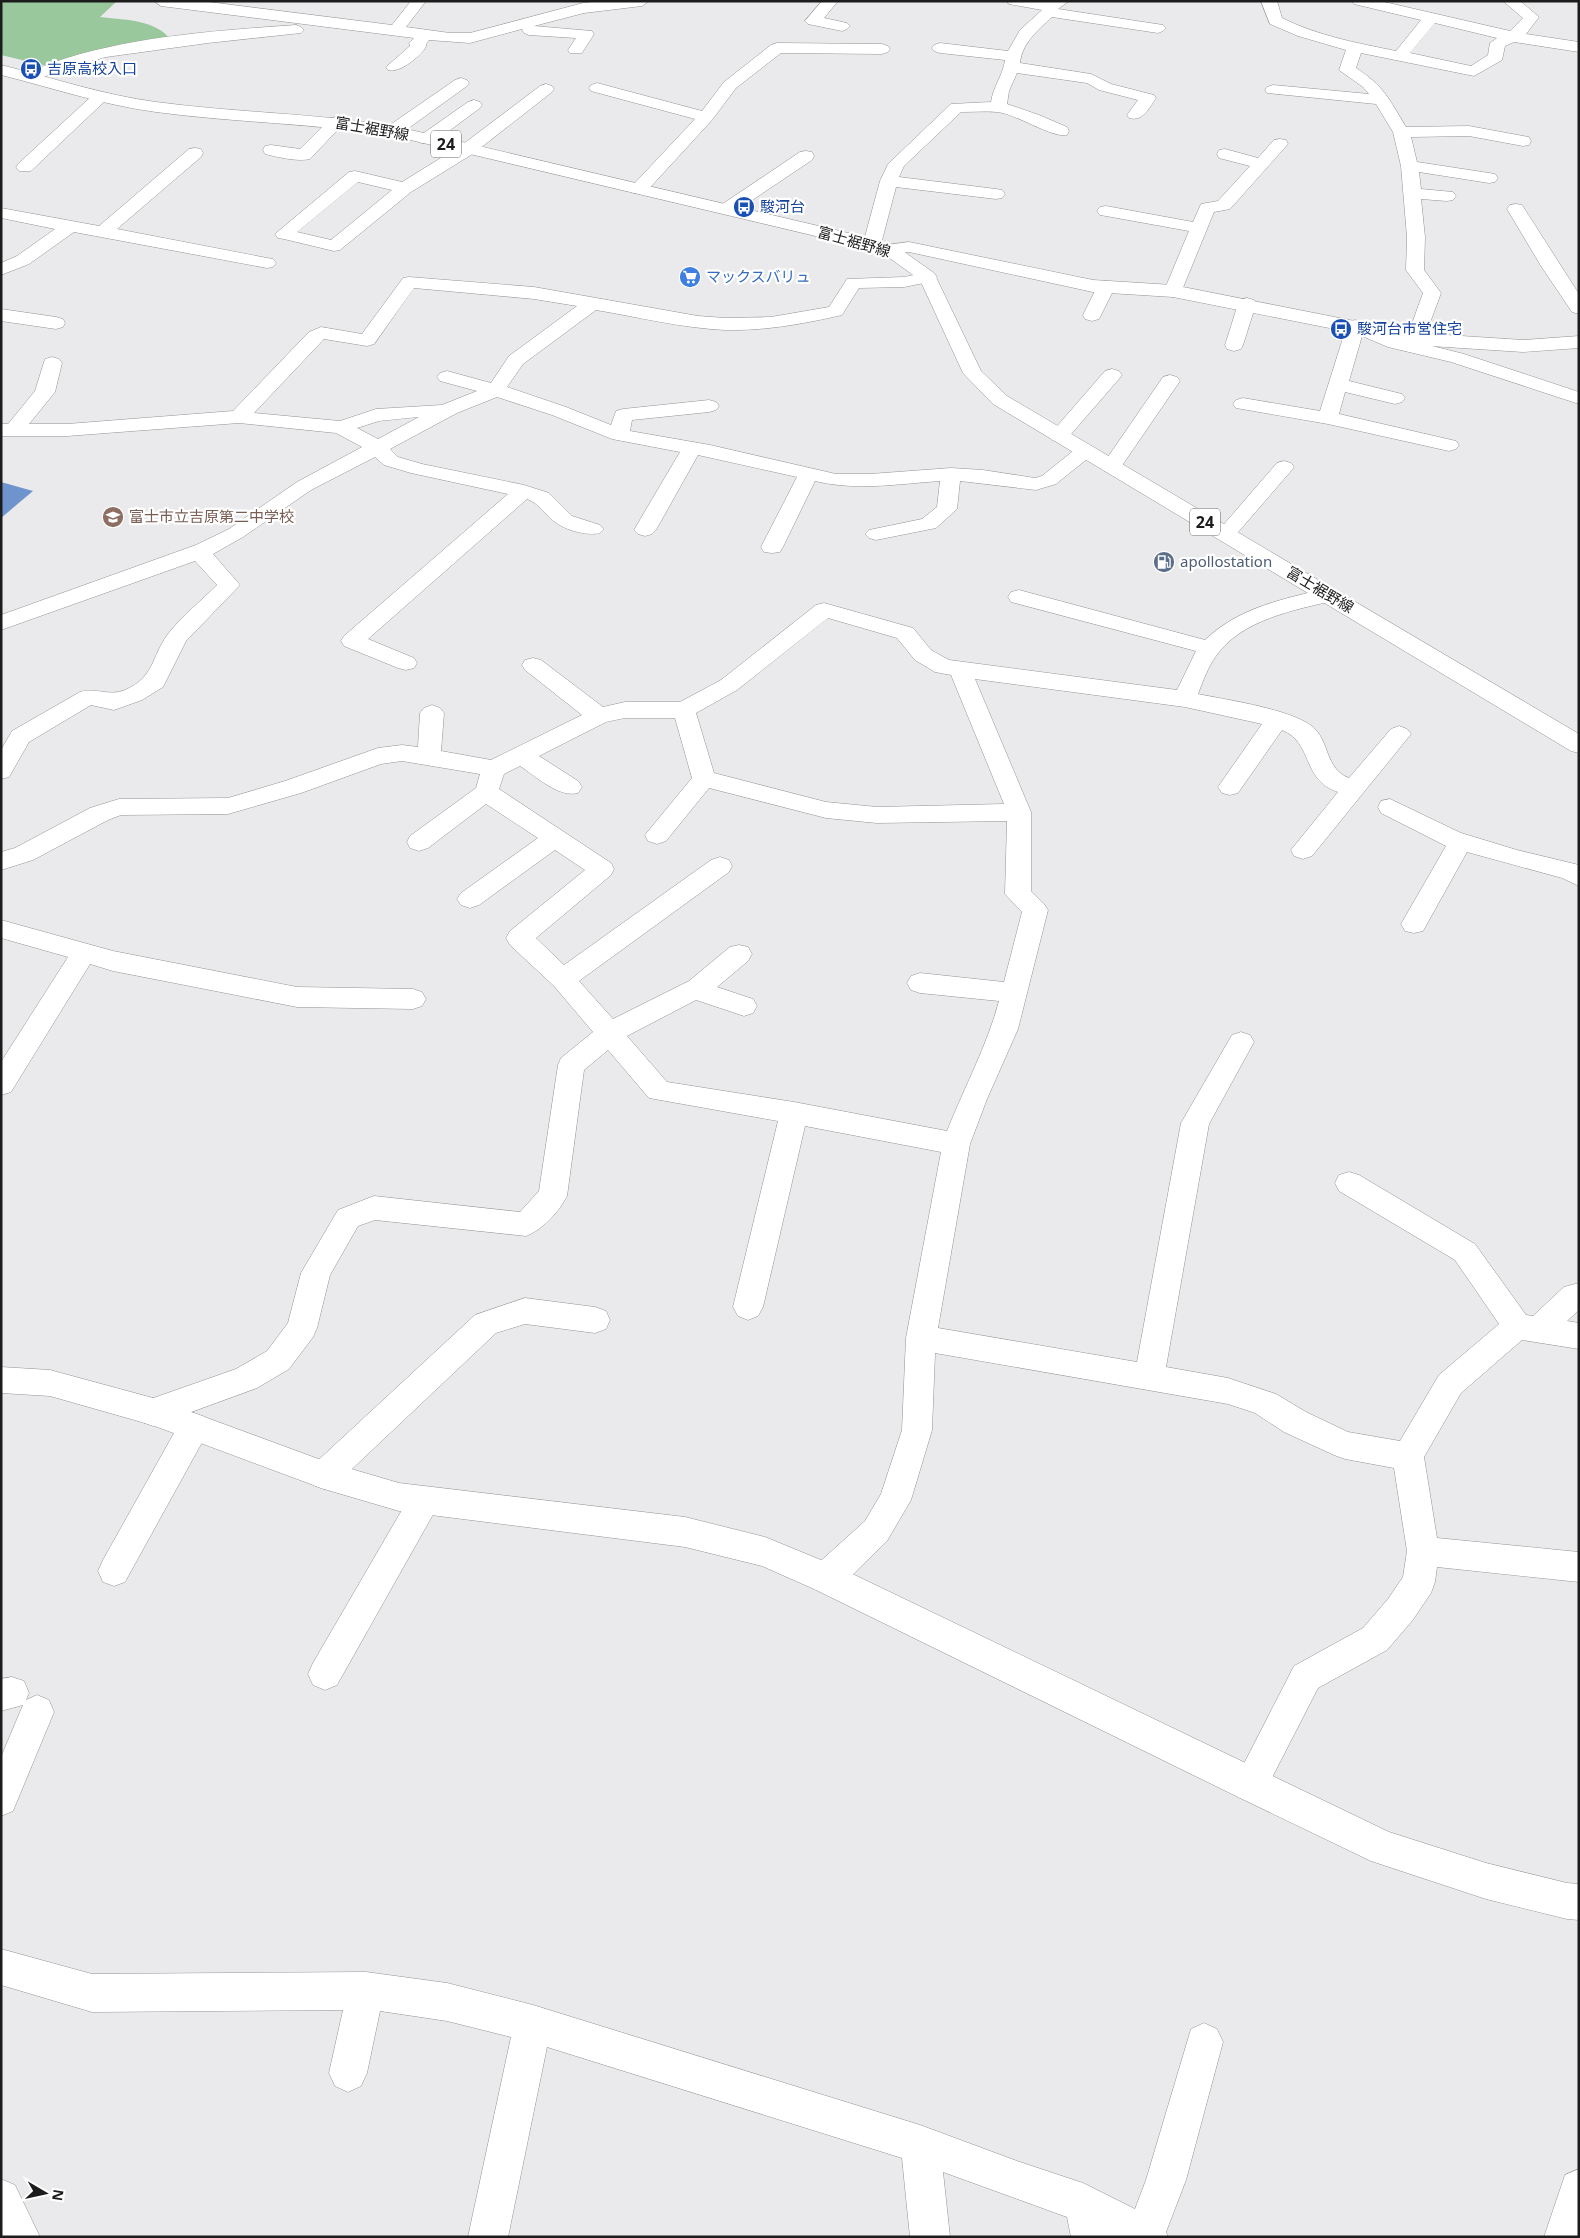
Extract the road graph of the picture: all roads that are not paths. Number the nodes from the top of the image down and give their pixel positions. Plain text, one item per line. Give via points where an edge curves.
1 (161, 1) edge
2 (419, 1) edge
3 (642, 1) edge
4 (831, 1) edge
5 (1014, 1) edge
6 (1269, 1) edge
7 (1359, 1) edge
8 (1510, 1) edge
9 (1054, 7) edge
10 (1430, 18) junction
11 (356, 26) junction
12 (842, 26) dead end
13 (1158, 28) dead end
14 (507, 29) junction
15 (394, 31) junction
16 (425, 35) junction
17 (1514, 37) junction
18 (1579, 46) edge
19 (1355, 47) junction
20 (940, 48) dead end
21 (882, 49) dead end
22 (576, 50) dead end
23 (1399, 57) junction
24 (1013, 61) junction
25 (394, 67) dead end
26 (1, 70) edge
27 (31, 77) junction
28 (461, 83) dead end
29 (598, 88) dead end
30 (546, 89) dead end
31 (1273, 90) dead end
32 (100, 97) junction
33 (1381, 100) junction
34 (474, 105) dead end
35 (998, 107) junction
36 (1135, 115) dead end
37 (706, 117) junction
38 (337, 122) junction
39 (393, 131) junction
40 (1061, 131) dead end
41 (1401, 132) junction
42 (427, 139) junction
43 (1523, 141) dead end
44 (1280, 144) dead end
45 (468, 149) junction
46 (271, 150) dead end
47 (195, 153) dead end
48 (1225, 154) dead end
49 (806, 156) dead end
50 (1262, 164) junction
51 (1410, 166) junction
52 (26, 167) dead end
53 (1489, 178) dead end
54 (889, 181) junction
55 (405, 188) junction
56 (639, 189) junction
57 (1412, 193) junction
58 (996, 194) dead end
59 (1447, 196) dead end
60 (727, 209) junction
61 (1516, 209) dead end
62 (1106, 211) dead end
63 (1, 214) edge
64 (72, 225) junction
65 (1199, 228) junction
66 (104, 231) junction
67 (878, 247) junction
68 (267, 263) dead end
69 (1550, 266) junction
70 (1569, 269) dead end
71 (1, 270) edge
72 (928, 277) junction
73 (1106, 287) junction
74 (1173, 291) junction
75 (592, 304) junction
76 (1247, 304) junction
77 (1579, 308) edge
78 (1, 315) edge
79 (1092, 315) dead end
80 (56, 323) dead end
81 (1355, 326) junction
82 (1415, 339) junction
83 (1579, 342) edge
84 (1234, 345) dead end
85 (52, 363) dead end
86 (1112, 375) dead end
87 (447, 377) dead end
88 (1170, 381) dead end
89 (1338, 384) junction
90 (496, 390) junction
91 (1395, 398) dead end
92 (1579, 398) edge
93 (1243, 404) dead end
94 (709, 406) dead end
95 (450, 409) junction
96 (240, 417) junction
97 (1328, 418) junction
98 (340, 427) junction
99 (8, 430) edge
100 (619, 436) junction
101 (1059, 436) junction
102 (1449, 445) dead end
103 (377, 447) junction
104 (692, 448) junction
105 (1085, 451) junction
106 (1111, 467) junction
107 (1284, 467) dead end
108 (808, 474) junction
109 (952, 474) junction
110 (524, 492) junction
111 (593, 529) dead end
112 (645, 530) dead end
113 (876, 534) dead end
114 (1226, 534) junction
115 (772, 547) dead end
116 (199, 552) junction
117 (1328, 595) junction
118 (1019, 597) dead end
119 (1, 623) edge
120 (1210, 648) junction
121 (406, 663) dead end
122 (533, 665) dead end
123 (960, 670) junction
124 (1185, 699) junction
125 (684, 710) junction
126 (432, 713) dead end
127 (599, 716) junction
128 (1277, 720) junction
129 (1399, 734) dead end
130 (1579, 744) edge
131 (521, 756) junction
132 (428, 757) junction
133 (494, 769) junction
134 (1, 771) edge
135 (704, 779) junction
136 (570, 787) dead end
137 (1230, 787) dead end
138 (1354, 788) junction
139 (486, 792) junction
140 (1390, 807) dead end
141 (1019, 812) junction
142 (657, 835) dead end
143 (556, 838) junction
144 (1460, 841) junction
145 (419, 842) dead end
146 (1303, 850) dead end
147 (1, 860) edge
148 (720, 866) dead end
149 (1579, 877) edge
150 (470, 899) dead end
151 (1414, 924) dead end
152 (1, 929) edge
153 (84, 953) junction
154 (739, 954) dead end
155 (563, 979) junction
156 (920, 983) dead end
157 (695, 990) junction
158 (1014, 993) junction
159 (413, 999) dead end
160 (744, 1006) dead end
161 (610, 1033) junction
162 (1240, 1042) dead end
163 (1, 1085) edge
164 (794, 1113) junction
165 (956, 1144) junction
166 (1349, 1183) dead end
167 (1579, 1295) edge
168 (748, 1306) dead end
169 (595, 1320) dead end
170 (1528, 1328) junction
171 (1579, 1336) edge
172 (921, 1338) junction
173 (1149, 1377) junction
174 (1, 1380) edge
175 (153, 1412) junction
176 (194, 1427) junction
177 (1408, 1456) junction
178 (324, 1475) junction
179 (424, 1501) junction
180 (1423, 1551) junction
181 (1579, 1567) edge
182 (114, 1571) dead end
183 (826, 1578) junction
184 (325, 1674) dead end
185 (16, 1700) edge
186 (1250, 1785) junction
187 (1, 1799) edge
188 (1579, 1902) edge
189 (1, 1967) edge
190 (366, 1991) junction
191 (533, 2024) junction
192 (1204, 2042) dead end
193 (348, 2073) dead end
194 (920, 2144) junction
195 (1579, 2189) edge
196 (1, 2200) edge
197 (1087, 2220) edge
198 (1146, 2236) edge
199 (20, 2237) edge
200 (488, 2237) edge
201 (930, 2237) edge
202 (1564, 2237) edge

1 - 11 street
2 - 15 street
3 - 14 street via 583,8
4 - 12 street via 813,21
5 - 9 street
6 - 19 street via 1275,21 1285,27
7 - 10 street
8 - 17 street via 1531,17
9 - 13 street
9 - 24 street via 1026,32
10 - 17 street
10 - 23 street
11 - 15 street
11 - 27 street via 226,34 97,53 58,64
14 - 16 street via 470,38
14 - 22 street via 586,34
15 - 16 street
16 - 25 street via 418,47
17 - 18 street
17 - 23 street via 1498,43 1496,57 1474,72
19 - 23 street
19 - 33 street via 1347,70 1369,84
20 - 24 street
21 - 37 street via 777,48 730,85
24 - 35 street
24 - 36 street via 1094,73 1105,87 1148,98
26 - 27 street, 富士裾野線 / 24
27 - 32 street, 富士裾野線 / 24
28 - 39 street
29 - 37 street
30 - 45 street
31 - 33 street
32 - 38 street, 富士裾野線 / 24 via 169,108
32 - 52 street
33 - 41 street
34 - 42 street
35 - 40 street
35 - 54 street via 957,106 896,164
37 - 56 street
38 - 39 street, 富士裾野線 / 24
38 - 46 street via 304,154
39 - 42 street, 富士裾野線 / 24
41 - 43 street via 1469,131
41 - 51 street
42 - 45 street, 富士裾野線 / 24
44 - 50 street
45 - 55 street
45 - 56 street, 富士裾野線 / 24
47 - 66 street
48 - 50 street
49 - 60 street
50 - 65 street via 1224,205 1207,208
51 - 53 street
51 - 57 street
54 - 58 street
54 - 67 street
55 - 55 street via 355,176 284,234 334,246
56 - 60 street, 富士裾野線 / 24
57 - 59 street
57 - 82 street via 1415,270 1432,293
60 - 67 street, 富士裾野線 / 24
61 - 69 street
62 - 65 street
63 - 64 street
64 - 66 street
64 - 71 street via 23,260
65 - 74 street
66 - 68 street
67 - 72 street, 富士裾野線 / 24
67 - 73 street via 909,247
69 - 70 street
69 - 77 street
72 - 75 street via 904,282 853,283 835,311 771,323 698,322
72 - 101 street, 富士裾野線 / 24 via 973,373 1000,400
73 - 74 street
73 - 79 street
74 - 76 street
75 - 90 street via 516,360
75 - 96 street via 534,293 409,282 368,340 321,333 316,336
76 - 81 street
76 - 84 street
78 - 80 street
81 - 82 street
81 - 89 street
81 - 92 street via 1395,343 1457,358
82 - 83 street via 1523,346
85 - 99 street via 45,392
86 - 101 street
87 - 90 street
88 - 106 street
89 - 91 street
89 - 97 street
90 - 95 street
90 - 100 street via 566,413
93 - 97 street
94 - 100 street via 624,414
95 - 98 street via 376,415
95 - 103 street
96 - 98 street
96 - 99 street via 67,430
97 - 102 street
98 - 103 street
100 - 104 street
101 - 105 street, 富士裾野線 / 24
103 - 110 street via 391,460 418,469
103 - 116 street via 304,486 236,533
104 - 108 street
104 - 112 street
105 - 106 street, 富士裾野線 / 24
105 - 109 street via 1049,480 1036,484
106 - 114 street, 富士裾野線 / 24
107 - 114 street
108 - 109 street via 836,480
108 - 115 street
109 - 113 street via 947,509 935,530
110 - 111 street via 542,497 565,520
110 - 121 street via 352,641
114 - 117 street, 富士裾野線 / 24
116 - 119 street
116 - 134 street via 229,585 177,638 155,682 114,702 88,697 20,737
117 - 120 street via 1259,613 1226,632
117 - 130 street, 富士裾野線 / 24
118 - 120 street
120 - 124 street
122 - 127 street
123 - 124 street
123 - 125 street via 943,667 922,655 905,633 824,610 729,685
123 - 141 street
124 - 128 street
125 - 127 street via 626,710
125 - 135 street
126 - 132 street
127 - 131 street
128 - 137 street
128 - 138 street via 1304,732 1317,750 1320,768 1332,781
129 - 138 street
131 - 133 street
131 - 136 street
132 - 133 street
132 - 147 street via 402,753 378,756 293,787 228,806 119,807 99,814 24,854
133 - 139 street
135 - 141 street via 826,810 877,815
135 - 142 street
138 - 146 street
139 - 143 street
139 - 145 street
140 - 144 street
141 - 158 street via 1018,894 1035,910
143 - 150 street
143 - 155 street via 602,870 519,938
144 - 149 street via 1570,871
144 - 151 street
148 - 155 street
152 - 153 street
153 - 159 street via 297,997
153 - 163 street
154 - 157 street
155 - 161 street
156 - 158 street
157 - 160 street
157 - 161 street
158 - 165 street via 1006,1029
161 - 164 street via 659,1091
161 - 175 street via 571,1065 553,1196 526,1224 374,1208 348,1218 316,1273 302,1328 278,1360 246,1379
162 - 173 street via 1195,1123
164 - 165 street
164 - 168 street
165 - 172 street
166 - 170 street via 1465,1252
167 - 170 street
169 - 178 street via 525,1311 486,1324
170 - 171 street
170 - 177 street via 1450,1384
172 - 173 street
172 - 183 street via 917,1430 895,1500 876,1531
173 - 177 street via 1228,1390 1265,1403 1295,1422 1345,1445
174 - 175 street via 50,1384
175 - 176 street
176 - 178 street
176 - 182 street
177 - 180 street
178 - 179 street via 399,1498
179 - 183 street via 685,1532 766,1552
179 - 184 street
180 - 181 street
180 - 186 street via 1419,1582 1375,1638 1306,1677
183 - 186 street
185 - 187 street
186 - 188 street via 1384,1848 1486,1881
189 - 190 street via 92,1993
190 - 191 street via 447,2002
190 - 193 street
191 - 194 street
191 - 200 street
192 - 198 street via 1166,2180
194 - 197 street via 1017,2181
194 - 201 street
195 - 202 street
196 - 199 street
197 - 198 street

